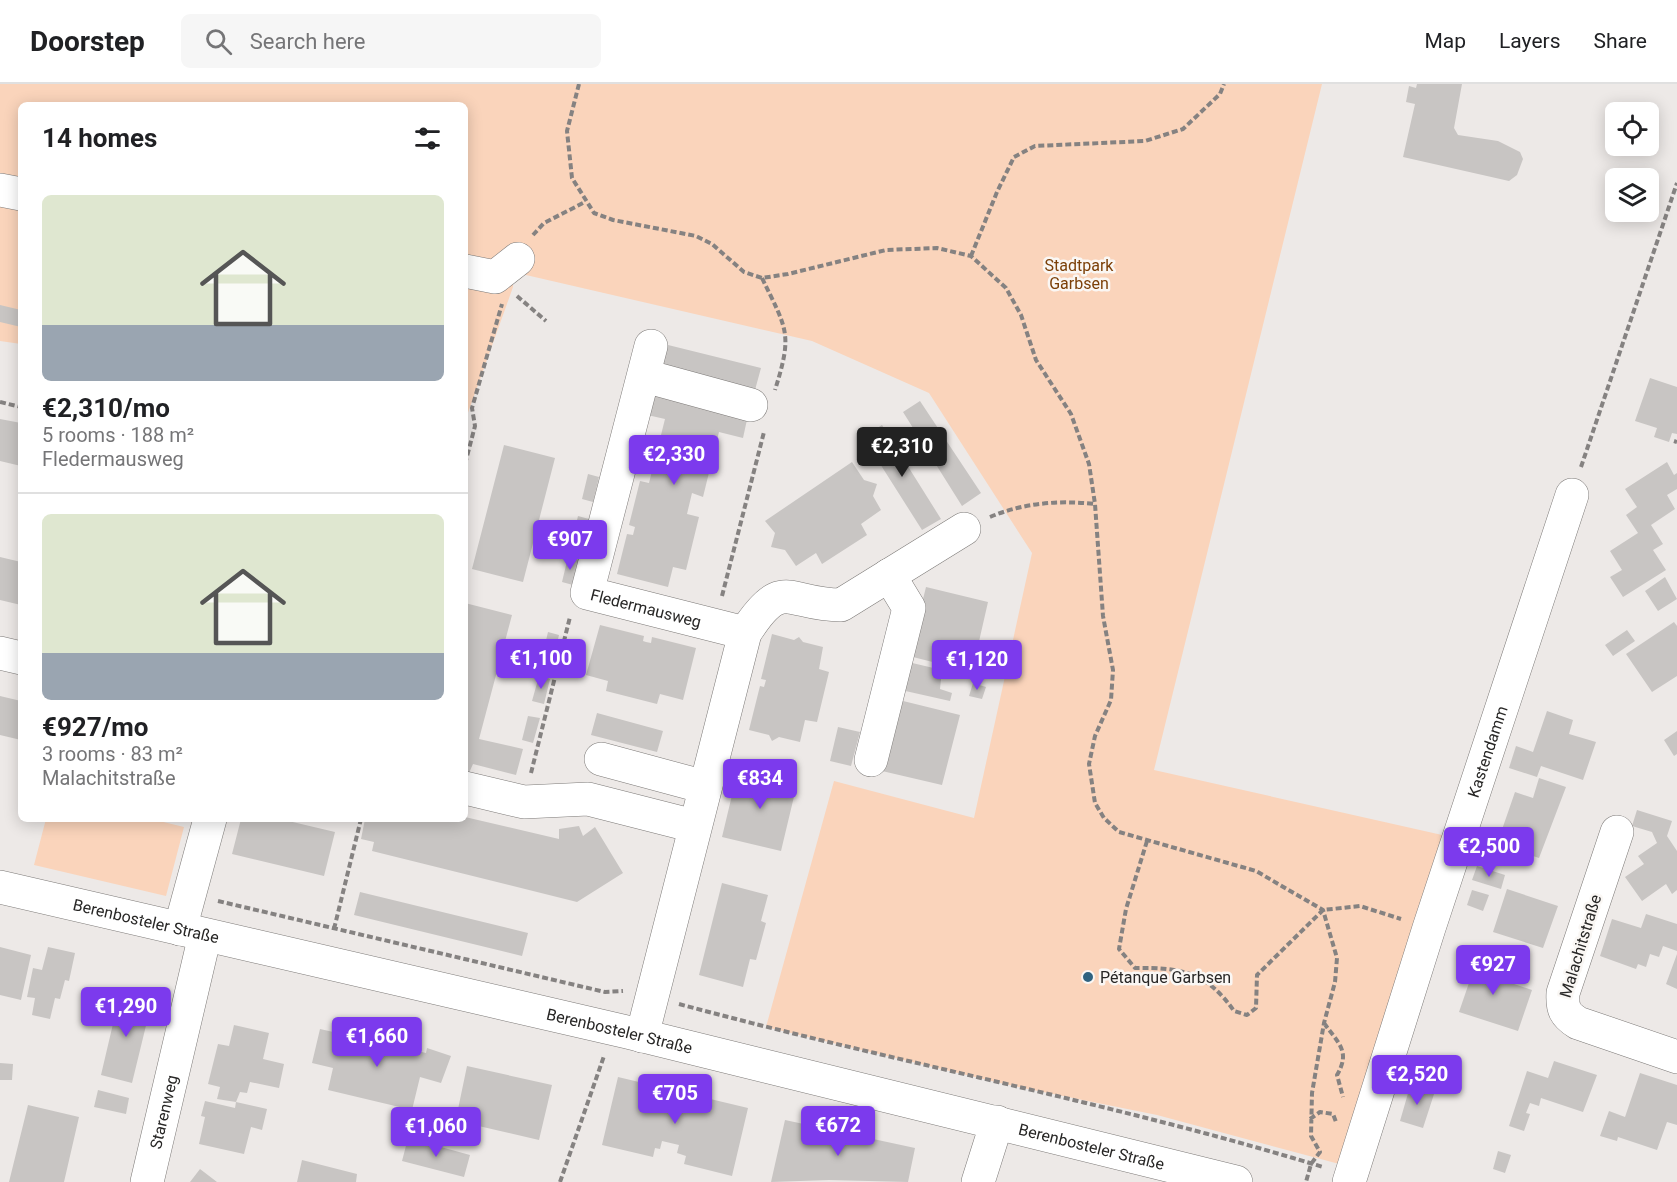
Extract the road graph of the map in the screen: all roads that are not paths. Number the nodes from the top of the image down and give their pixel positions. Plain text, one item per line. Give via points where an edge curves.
1 (0, 190) edge
2 (18, 193) edge
3 (468, 272) edge
4 (513, 273) road end
5 (763, 409) road end
6 (1572, 495) road end
7 (964, 529) road end
8 (889, 575) junction
9 (730, 629) junction
10 (0, 653) edge
11 (18, 657) edge
12 (601, 759) dead end
13 (871, 760) dead end
14 (705, 787) junction
15 (468, 789) edge
16 (210, 822) edge
17 (694, 826) junction
18 (1617, 832) dead end
19 (0, 887) edge
20 (193, 932) junction
21 (627, 1033) junction
22 (1677, 1057) edge
23 (998, 1122) junction
24 (147, 1182) edge
25 (978, 1182) edge
26 (1236, 1182) edge
27 (1349, 1182) edge

1 - 2 street
3 - 4 street via 495,277
5 - 9 street, Fledermausweg via 648,361 587,593
6 - 27 street, Kastendamm
7 - 8 street
8 - 9 street via 841,605 787,595 775,598
8 - 13 street via 909,608
9 - 14 street
10 - 11 street
12 - 14 street
14 - 17 street
15 - 17 street via 524,802 588,799
16 - 20 street, Starenweg
17 - 21 street
18 - 22 street, Malachitstraße via 1562,1006 1567,1017 1578,1023
19 - 20 street, Berenbosteler Straße
20 - 21 street, Berenbosteler Straße
20 - 24 street, Starenweg
21 - 23 street, Berenbosteler Straße
23 - 25 street
23 - 26 street, Berenbosteler Straße

